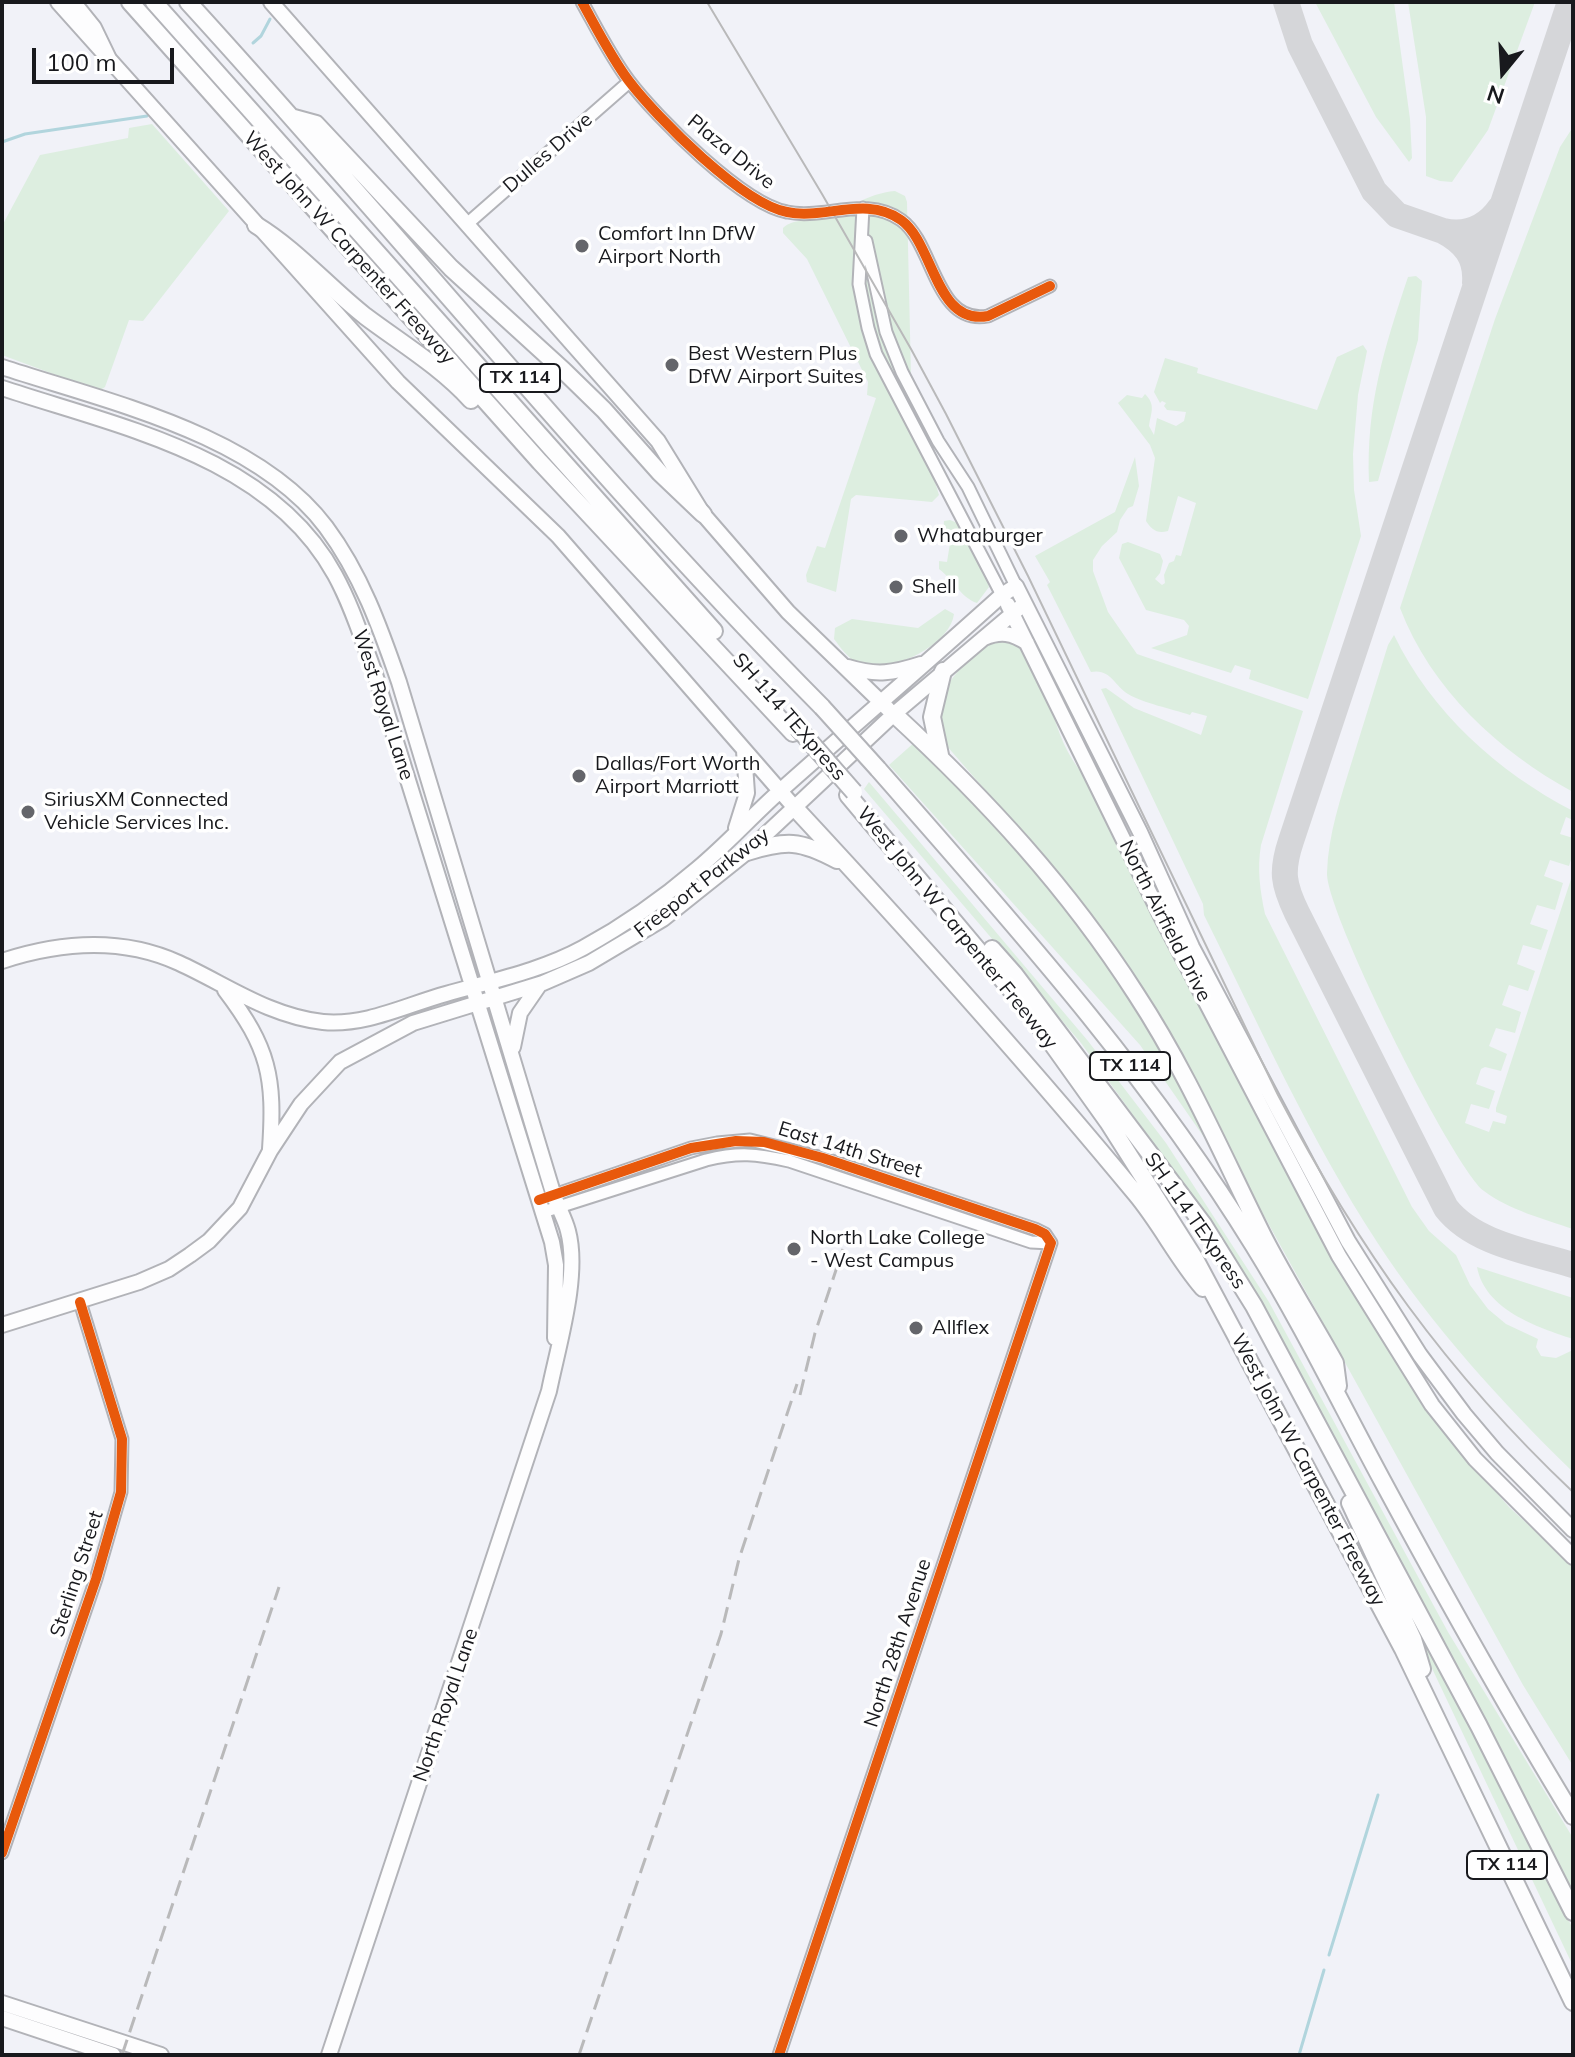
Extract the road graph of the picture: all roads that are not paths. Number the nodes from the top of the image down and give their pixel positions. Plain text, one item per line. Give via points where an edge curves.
1 (58, 2) edge
2 (72, 2) edge
3 (130, 2) edge
4 (154, 2) edge
5 (188, 2) edge
6 (271, 2) edge
7 (582, 2) edge
8 (107, 57) junction
9 (629, 82) junction
10 (294, 118) junction
11 (863, 208) junction
12 (467, 224) junction
13 (256, 225) junction
14 (863, 233) junction
15 (1050, 286) dead end
16 (2, 367) edge
17 (2, 388) edge
18 (106, 402) junction
19 (100, 421) junction
20 (540, 462) junction
21 (305, 505) junction
22 (703, 514) junction
23 (291, 519) junction
24 (1016, 586) junction
25 (1002, 595) junction
26 (1018, 608) junction
27 (980, 640) junction
28 (1027, 643) junction
29 (926, 663) junction
30 (846, 666) junction
31 (943, 671) junction
32 (888, 708) junction
33 (407, 709) junction
34 (387, 714) junction
35 (795, 730) junction
36 (744, 751) junction
37 (941, 757) junction
38 (780, 791) junction
39 (851, 793) junction
40 (795, 808) junction
41 (736, 831) junction
42 (747, 852) junction
43 (849, 867) junction
44 (661, 898) junction
45 (672, 912) junction
46 (2, 961) edge
47 (489, 983) junction
48 (540, 984) junction
49 (222, 987) junction
50 (474, 996) junction
51 (494, 998) junction
52 (513, 1056) junction
53 (270, 1151) junction
54 (549, 1204) junction
55 (1051, 1243) joint
56 (80, 1302) junction
57 (1225, 1314) junction
58 (2, 1325) edge
59 (1340, 1395) junction
60 (1324, 1435) junction
61 (1573, 1530) edge
62 (1573, 1557) edge
63 (1441, 1727) junction
64 (1573, 1816) edge
65 (2, 1853) edge
66 (1573, 1912) edge
67 (1573, 2002) edge
68 (2, 2003) edge
69 (2, 2018) edge
70 (113, 2055) edge
71 (161, 2055) edge
72 (329, 2055) edge
73 (779, 2055) edge

1 - 8 main road
2 - 8 highway
3 - 20 highway, West John W Carpenter Freeway / TX 114
4 - 35 highway, SH 114 TEXpress
5 - 10 highway, West John W Carpenter Freeway / TX 114
6 - 12 main road
7 - 9 street, Plaza Drive
8 - 13 main road
9 - 11 street, Plaza Drive via 752,198 802,214
9 - 12 street, Dulles Drive
10 - 22 highway via 316,124 451,268 604,410
10 - 59 highway, West John W Carpenter Freeway / TX 114, bridge via 476,330 878,769 1073,992 1254,1246
11 - 14 street, North Airfield Drive
11 - 15 street, Plaza Drive via 899,218 911,229 950,303 966,315 988,316
12 - 22 main road via 658,441
13 - 20 highway via 284,242 333,289 463,391 517,452
13 - 36 main road via 398,382 558,536
14 - 24 street, North Airfield Drive via 886,332 902,372 968,487
14 - 25 street, North Airfield Drive via 859,284 876,354
16 - 18 main road, West Royal Lane
17 - 19 main road, West Royal Lane
18 - 19 main road
18 - 21 main road, West Royal Lane via 220,444
19 - 23 main road, West Royal Lane via 193,452 232,473
20 - 35 highway, West John W Carpenter Freeway / TX 114
21 - 23 main road
21 - 33 main road, West Royal Lane via 325,525 365,592
22 - 30 main road via 788,612
23 - 34 main road, West Royal Lane via 334,573
24 - 25 main road, Freeport Parkway
24 - 26 main road, North Airfield Drive
25 - 26 main road, North Airfield Drive
25 - 29 main road, Freeport Parkway
26 - 27 main road, Freeport Parkway
26 - 28 main road, North Airfield Drive
26 - 61 main road, North Airfield Drive via 1140,832 1192,947 1348,1241 1464,1414
27 - 28 main road via 999,633
27 - 31 main road, Freeport Parkway
28 - 62 main road, North Airfield Drive via 1162,918 1339,1256 1432,1405 1475,1459
29 - 30 main road via 869,674
29 - 32 main road, Freeport Parkway
30 - 32 main road
31 - 32 main road, Freeport Parkway
31 - 37 highway via 932,717
32 - 37 highway
32 - 38 main road, Freeport Parkway
32 - 40 main road, Freeport Parkway
33 - 34 main road
33 - 47 main road, West Royal Lane
34 - 50 main road, West Royal Lane
35 - 39 highway, West John W Carpenter Freeway / TX 114
36 - 38 main road
36 - 41 main road via 747,793
37 - 59 highway via 1028,849 1136,993 1335,1363
38 - 40 main road
38 - 41 main road, Freeport Parkway
39 - 57 highway, West John W Carpenter Freeway / TX 114 via 1068,1066 1195,1259
39 - 60 highway, SH 114 TEXpress via 1015,975 1203,1224
40 - 42 main road, Freeport Parkway
40 - 43 highway
41 - 44 main road, Freeport Parkway
42 - 43 highway via 790,843 812,847
42 - 45 main road, Freeport Parkway
43 - 57 highway via 1136,1194
44 - 45 main road
44 - 47 main road, Freeport Parkway via 580,950
45 - 48 main road, Freeport Parkway via 589,963
46 - 49 main road, Freeport Parkway via 47,949 109,945 175,961
47 - 50 main road, Freeport Parkway
47 - 51 main road, West Royal Lane
48 - 51 main road, Freeport Parkway
48 - 52 main road via 520,1013
49 - 50 main road, Freeport Parkway via 263,1007 324,1022 383,1015 447,994
49 - 53 main road via 252,1026 267,1058
50 - 51 main road, Freeport Parkway
50 - 53 main road, Freeport Parkway via 340,1062 301,1104
50 - 54 main road, West Royal Lane
51 - 52 main road, North Royal Lane
52 - 54 main road, North Royal Lane
53 - 56 main road, Freeport Parkway via 240,1208 209,1241 169,1269
54 - 55 street, East 14th Street via 706,1160 751,1153 1031,1242
54 - 72 main road, North Royal Lane via 556,1265 556,1354 549,1391
55 - 73 street, North 28th Avenue
56 - 58 main road, Freeport Parkway
56 - 65 street, Sterling Street via 122,1439 121,1492
57 - 63 highway, West John W Carpenter Freeway / TX 114
59 - 64 highway, West John W Carpenter Freeway / TX 114 via 1453,1611
60 - 63 highway via 1413,1639
60 - 66 highway, SH 114 TEXpress
63 - 67 highway, West John W Carpenter Freeway / TX 114
68 - 71 main road
69 - 70 main road

